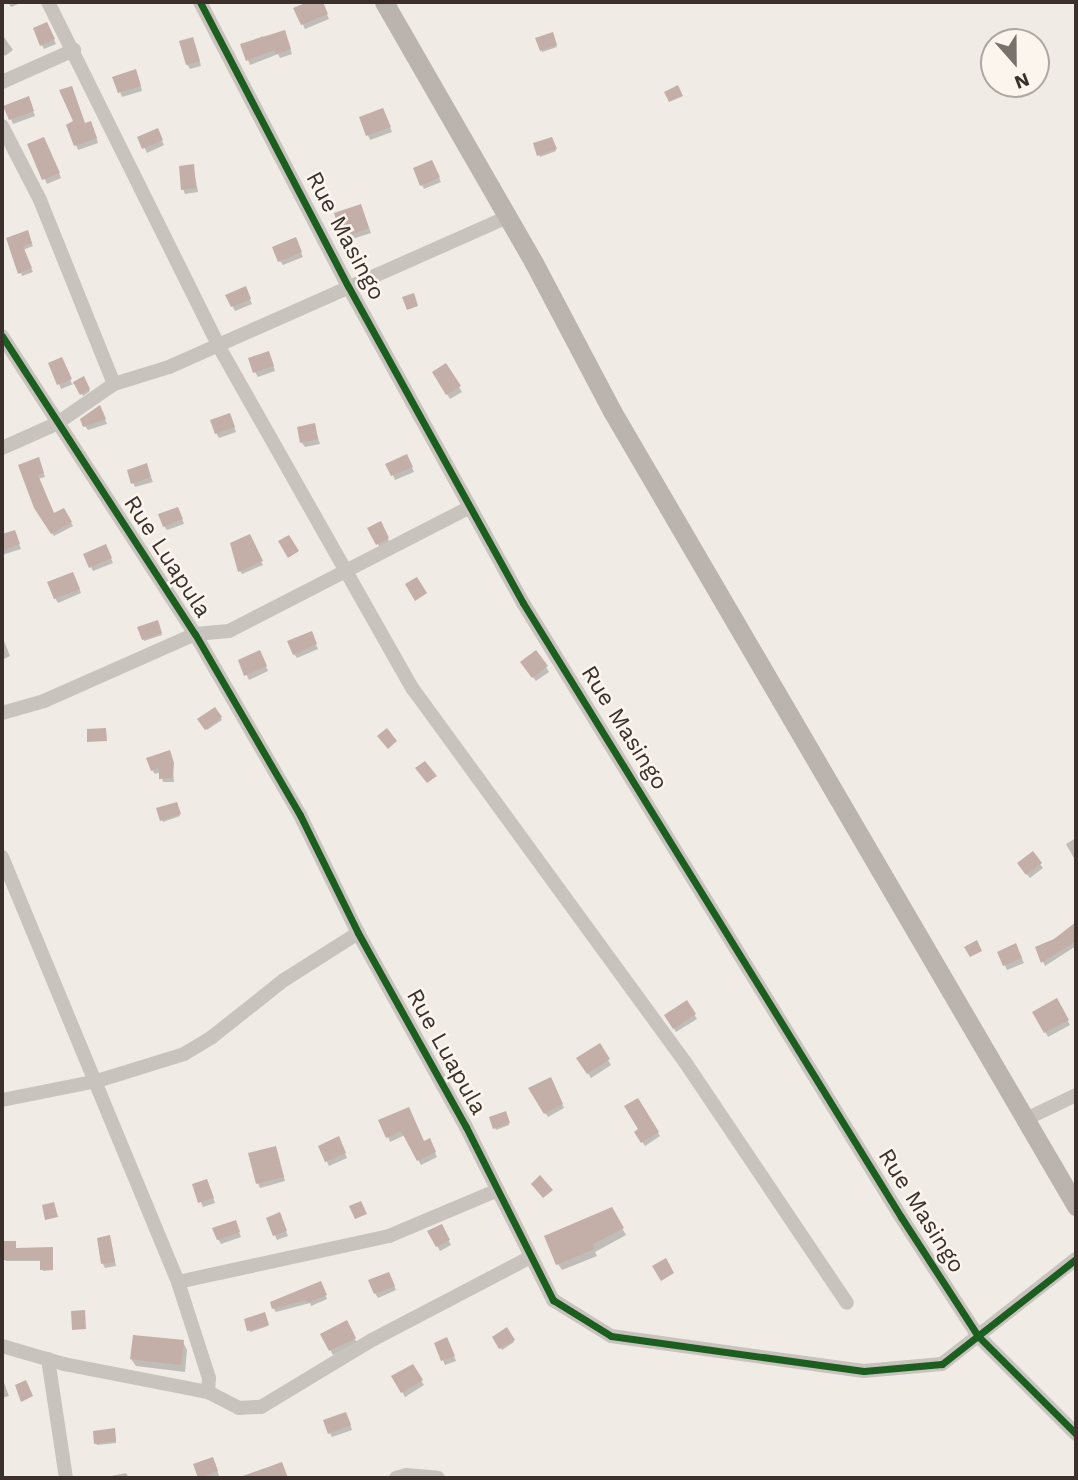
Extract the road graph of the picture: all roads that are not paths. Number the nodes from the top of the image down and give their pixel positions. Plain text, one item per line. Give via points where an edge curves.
1 (48, 2) edge
2 (200, 2) edge
3 (384, 2) edge
4 (74, 50) junction
5 (2, 82) edge
6 (2, 126) edge
7 (507, 217) junction
8 (348, 286) junction
9 (2, 337) edge
10 (218, 345) junction
11 (114, 384) junction
12 (56, 424) junction
13 (2, 447) edge
14 (470, 507) junction
15 (346, 572) junction
16 (195, 634) junction
17 (2, 713) edge
18 (2, 857) edge
19 (358, 933) junction
20 (97, 1081) junction
21 (1076, 1095) edge
22 (2, 1100) edge
23 (1026, 1119) junction
24 (498, 1190) junction
25 (1076, 1206) edge
26 (531, 1256) junction
27 (1076, 1259) edge
28 (178, 1282) junction
29 (847, 1303) dead end
30 (978, 1336) junction
31 (2, 1346) edge
32 (48, 1359) junction
33 (208, 1392) junction
34 (1076, 1434) edge
35 (66, 1478) edge
36 (396, 1478) edge
37 (438, 1478) edge

1 - 4 street
2 - 8 street, Rue Masingo
3 - 7 main road
4 - 5 street
4 - 10 street
6 - 11 street via 40,200
7 - 8 street
7 - 23 main road via 612,411
8 - 10 street
8 - 14 street, Rue Masingo
9 - 12 street, Rue Luapula
10 - 11 street via 169,368
10 - 15 street
11 - 12 street
12 - 13 street
12 - 16 street, Rue Luapula
14 - 15 street
14 - 30 street, Rue Masingo via 523,603
15 - 16 street via 229,631
15 - 29 street via 413,689 685,1062
16 - 17 street via 44,701
16 - 19 street, Rue Luapula via 300,815
18 - 20 street
19 - 20 street via 284,980 184,1054
19 - 24 street, Rue Luapula
20 - 22 street
20 - 28 street
21 - 23 street
23 - 25 main road
24 - 26 street, Rue Luapula
24 - 28 street via 389,1236
26 - 30 street, Rue Luapula via 553,1300 611,1336 864,1371 942,1364
26 - 33 street via 372,1340 261,1407 239,1408
27 - 30 street, Rue Luapula
28 - 33 street via 209,1378
30 - 34 street, Rue Masingo
31 - 32 street
32 - 33 street
32 - 35 street
36 - 37 street

